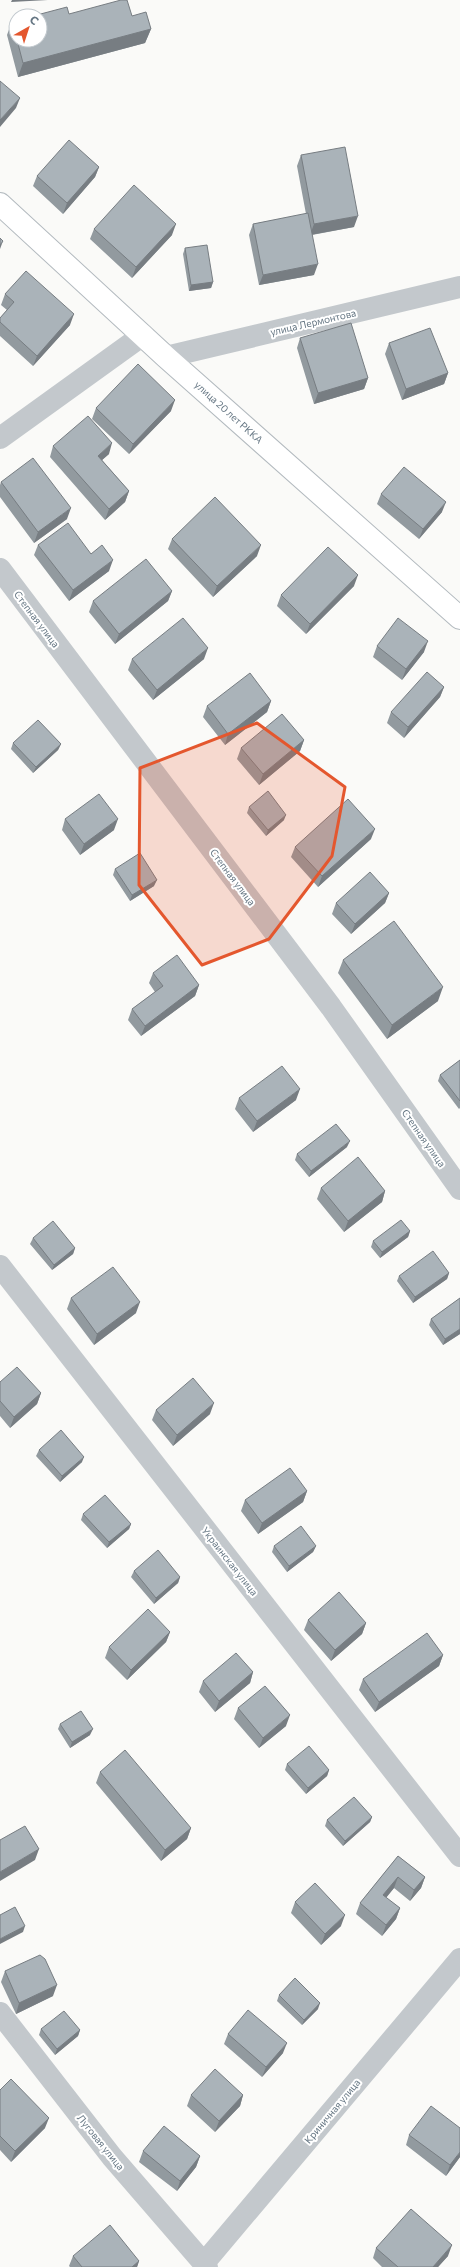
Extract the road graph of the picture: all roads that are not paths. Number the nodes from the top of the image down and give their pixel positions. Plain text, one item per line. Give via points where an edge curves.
1 (0, 204) edge
2 (460, 287) edge
3 (143, 335) junction
4 (166, 356) junction
5 (0, 438) edge
6 (0, 569) edge
7 (460, 618) edge
8 (460, 1189) edge
9 (0, 1266) edge
10 (460, 1856) edge
11 (460, 1959) edge
12 (0, 2013) edge
13 (206, 2265) edge

1 - 3 street, улица 20 лет РККА
2 - 4 street, улица Лермонтова
3 - 4 street, улица 20 лет РККА
3 - 5 street
4 - 7 street, улица 20 лет РККА
6 - 8 street, Степная улица via 331,1007
9 - 10 street, Украинская улица
11 - 13 street, Криничная улица
12 - 13 street, Луговая улица via 112,2157

